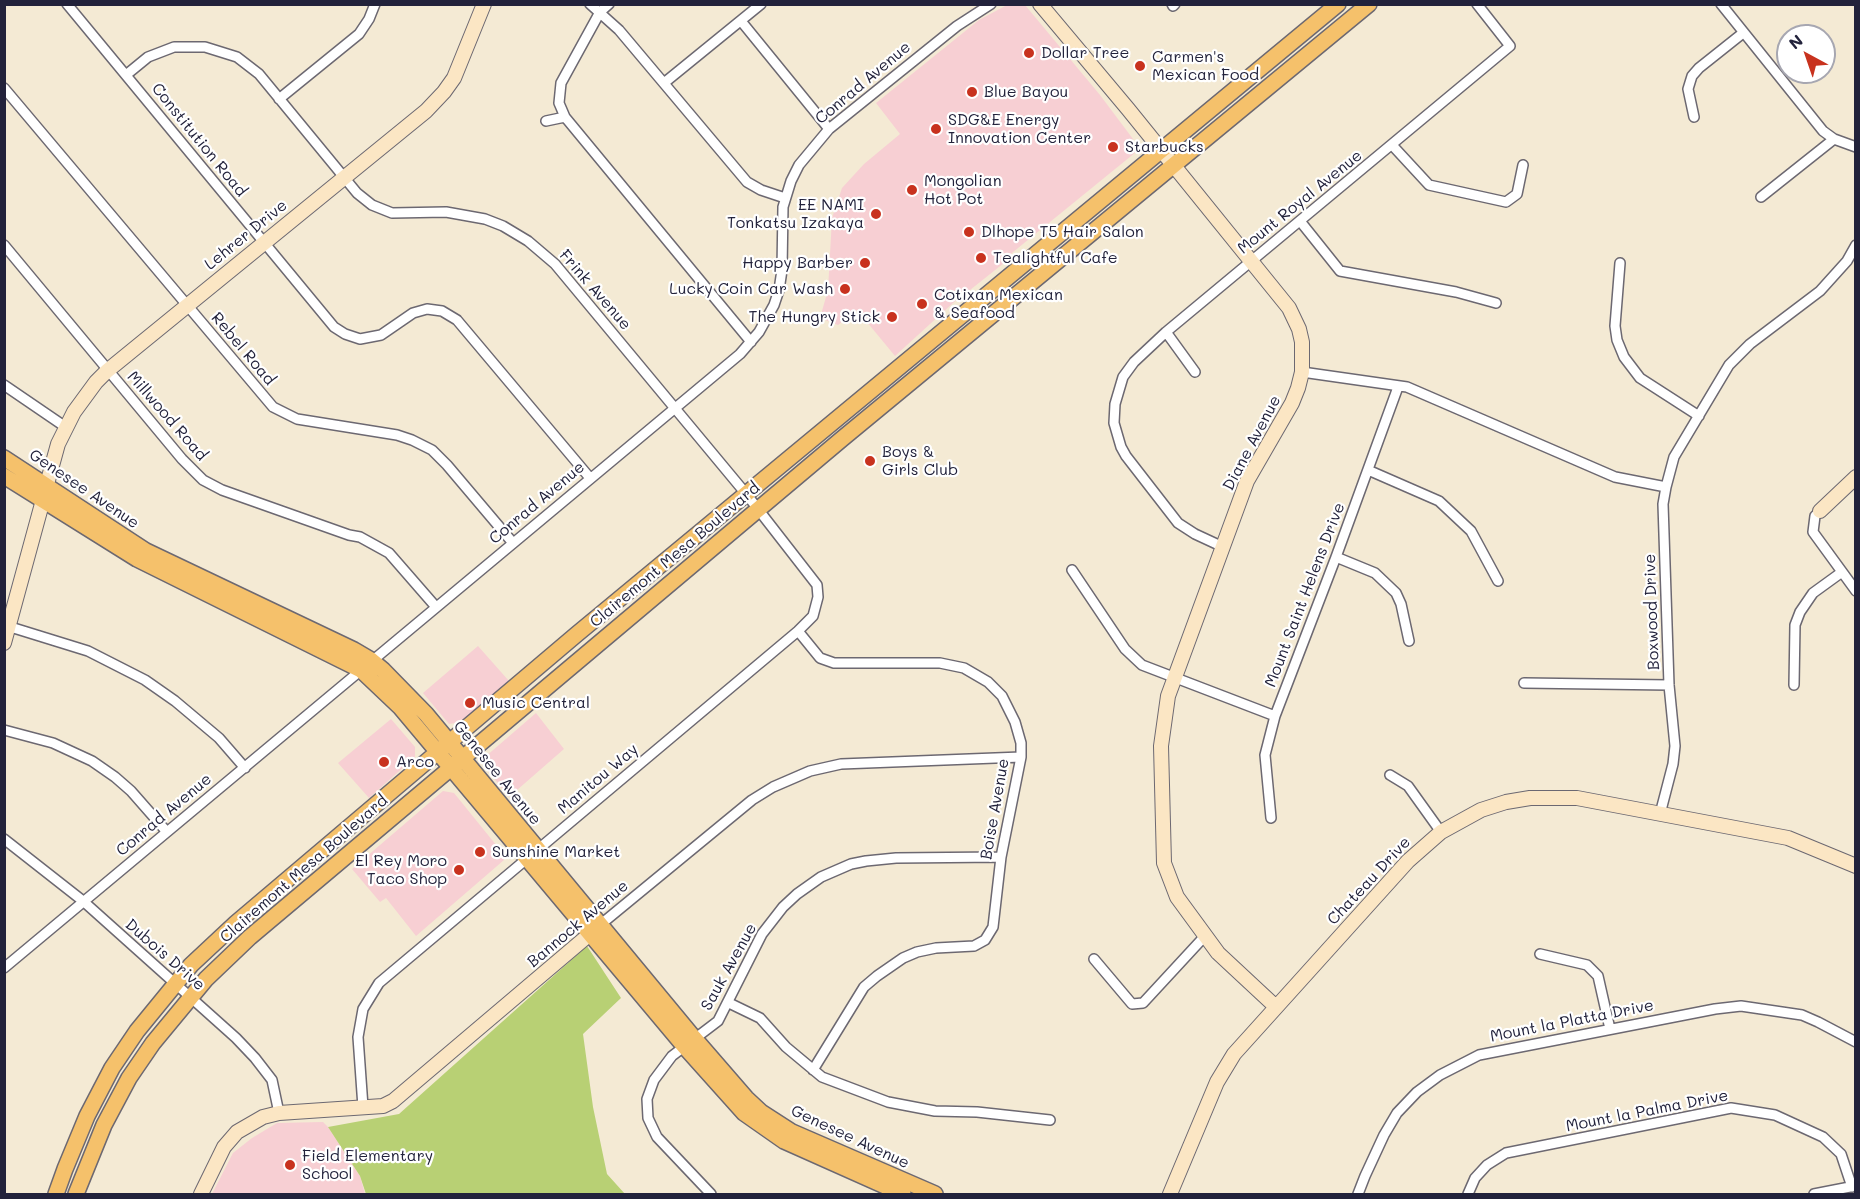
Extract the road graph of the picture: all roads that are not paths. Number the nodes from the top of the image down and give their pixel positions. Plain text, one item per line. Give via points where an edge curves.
1 (67, 4) edge
2 (375, 4) edge
3 (484, 4) edge
4 (590, 4) edge
5 (609, 4) edge
6 (761, 4) edge
7 (991, 4) edge
8 (1040, 4) edge
9 (1338, 4) edge
10 (1370, 4) edge
11 (1477, 4) edge
12 (1721, 4) edge
13 (600, 12) junction
14 (741, 21) junction
15 (1743, 33) junction
16 (126, 75) junction
17 (664, 83) junction
18 (4, 88) edge
19 (279, 99) junction
20 (565, 117) junction
21 (1694, 117) dead end
22 (546, 121) dead end
23 (829, 129) junction
24 (1834, 139) junction
25 (1392, 145) junction
26 (1856, 147) edge
27 (1161, 150) junction
28 (1523, 165) dead end
29 (1174, 166) junction
30 (344, 177) junction
31 (1761, 197) dead end
32 (785, 198) junction
33 (1300, 221) junction
34 (264, 243) junction
35 (4, 245) edge
36 (1856, 246) edge
37 (1251, 261) junction
38 (1620, 263) dead end
39 (1496, 303) dead end
40 (186, 306) junction
41 (1166, 332) junction
42 (751, 342) junction
43 (107, 371) junction
44 (1195, 372) dead end
45 (1302, 372) junction
46 (4, 385) edge
47 (1398, 387) junction
48 (675, 408) junction
49 (1699, 416) junction
50 (67, 428) junction
51 (4, 458) edge
52 (1368, 470) junction
53 (4, 476) edge
54 (1856, 477) edge
55 (590, 478) junction
56 (47, 484) junction
57 (1666, 488) junction
58 (747, 495) junction
59 (42, 500) junction
60 (759, 509) junction
61 (1820, 511) joint
62 (513, 543) junction
63 (1223, 547) junction
64 (1336, 557) junction
65 (1072, 570) dead end
66 (1842, 572) junction
67 (1498, 581) dead end
68 (1856, 591) edge
69 (436, 607) junction
70 (7, 626) edge
71 (798, 631) junction
72 (1409, 641) dead end
73 (4, 643) edge
74 (366, 665) junction
75 (1175, 678) junction
76 (1524, 683) dead end
77 (1669, 685) junction
78 (1794, 685) dead end
79 (1275, 716) junction
80 (4, 730) edge
81 (444, 748) junction
82 (1021, 757) junction
83 (456, 763) junction
84 (245, 768) junction
85 (1390, 775) dead end
86 (1660, 814) junction
87 (1271, 818) dead end
88 (166, 832) junction
89 (1441, 832) junction
90 (4, 839) edge
91 (531, 855) junction
92 (1001, 857) junction
93 (1855, 864) edge
94 (84, 901) junction
95 (596, 930) junction
96 (1204, 937) junction
97 (1540, 954) dead end
98 (1094, 959) dead end
99 (4, 968) edge
100 (176, 983) junction
101 (190, 996) junction
102 (729, 1003) junction
103 (1276, 1007) junction
104 (1610, 1029) junction
105 (689, 1042) junction
106 (1856, 1042) edge
107 (813, 1070) junction
108 (363, 1107) junction
109 (279, 1113) junction
110 (1050, 1120) dead end
111 (1854, 1187) edge
112 (56, 1194) edge
113 (76, 1194) edge
114 (201, 1194) edge
115 (711, 1194) edge
116 (903, 1194) edge
117 (935, 1194) edge
118 (1170, 1194) edge
119 (1360, 1194) edge
120 (1468, 1194) edge
121 (1814, 1194) edge

1 - 16 street, Constitution Road
2 - 19 street via 359,34
3 - 30 street, Lehrer Drive via 454,78 444,92
4 - 13 street
5 - 13 street
6 - 14 street
7 - 23 street, Conrad Avenue via 957,26
8 - 27 street, Diane Avenue
9 - 27 main road, Clairemont Mesa Boulevard
10 - 29 main road, Clairemont Mesa Boulevard
11 - 25 street, Mount Royal Avenue via 1510,46
12 - 15 street
13 - 17 street
13 - 20 street via 561,83 559,103
14 - 17 street
14 - 23 street
15 - 21 street via 1692,76 1688,89
15 - 24 street via 1823,131
16 - 19 street, Frink Avenue via 160,51 205,47 237,57 259,74
16 - 34 street, Constitution Road
17 - 32 street via 747,182
18 - 40 street, Rebel Road
19 - 30 street, Frink Avenue
20 - 22 street
20 - 42 street
23 - 32 street, Conrad Avenue via 799,165
24 - 26 street
24 - 31 street
25 - 28 street via 1429,185 1506,202 1517,194
25 - 33 street, Mount Royal Avenue
27 - 29 street, Diane Avenue
27 - 58 main road, Clairemont Mesa Boulevard
29 - 37 street, Diane Avenue
29 - 60 main road, Clairemont Mesa Boulevard
30 - 34 street, Lehrer Drive
30 - 48 street, Frink Avenue via 372,205 392,213 446,212 484,219 528,241 555,264
32 - 42 street, Conrad Avenue via 779,290
33 - 37 street, Mount Royal Avenue
33 - 39 street via 1340,271
34 - 40 street, Lehrer Drive
34 - 55 street, Constitution Road via 334,327 345,334 360,339 381,335 413,313 427,309 442,311 457,320
35 - 43 street, Millwood Road
36 - 49 street, Boxwood Drive via 1820,291 1750,344 1730,365
37 - 41 street, Mount Royal Avenue
37 - 45 street, Diane Avenue via 1289,308 1299,329
38 - 49 street via 1614,326 1624,357 1640,378
40 - 43 street, Lehrer Drive
40 - 62 street, Rebel Road via 273,407 297,419 398,435 432,450
41 - 44 street
41 - 63 street, Mount Royal Avenue via 1123,376 1114,423 1126,456 1178,523
42 - 48 street, Conrad Avenue
43 - 50 street, Lehrer Drive via 74,412
43 - 69 street, Millwood Road via 203,480 360,537 389,553
45 - 47 street
45 - 63 street, Diane Avenue via 1292,403 1247,481
46 - 50 street
47 - 52 street, Mount Saint Helens Drive
47 - 57 street via 1457,407 1615,477
48 - 55 street, Conrad Avenue
48 - 58 street, Frink Avenue
49 - 57 street, Boxwood Drive via 1674,457
50 - 56 street, Lehrer Drive via 58,444
51 - 56 main road, Genesee Avenue
52 - 64 street, Mount Saint Helens Drive
52 - 67 street via 1439,501 1472,531
53 - 59 main road, Genesee Avenue
54 - 61 street
55 - 62 street, Conrad Avenue
56 - 59 street, Lehrer Drive
56 - 74 main road, Genesee Avenue via 162,560 354,650
57 - 77 street, Boxwood Drive
58 - 60 street, Frink Avenue
58 - 81 main road, Clairemont Mesa Boulevard
59 - 70 street
59 - 74 main road, Genesee Avenue via 161,572
60 - 71 street, Frink Avenue via 817,585 813,616
60 - 83 main road, Clairemont Mesa Boulevard
61 - 66 street via 1815,516 1813,532
62 - 69 street, Conrad Avenue
63 - 75 street, Diane Avenue
64 - 72 street via 1375,573 1396,593
64 - 79 street, Mount Saint Helens Drive
65 - 75 street via 1125,649 1142,665
66 - 68 street
66 - 78 street via 1814,593 1800,612 1795,626
69 - 74 street, Conrad Avenue
70 - 73 street
70 - 84 street via 88,651 145,680 219,738
71 - 82 street, Boise Avenue via 820,658 834,663 940,663 964,668 1002,696 1019,733
71 - 91 street, Manitou Way
74 - 81 main road, Genesee Avenue via 393,699
74 - 84 street, Conrad Avenue
75 - 79 street
75 - 96 street, Diane Avenue via 1168,696 1161,746 1164,863 1177,897
76 - 77 street
77 - 86 street, Boxwood Drive via 1675,746
79 - 87 street, Mount Saint Helens Drive via 1265,755
80 - 88 street via 53,743 92,761 131,791
81 - 83 main road, Genesee Avenue
81 - 100 main road, Clairemont Mesa Boulevard via 236,923
82 - 92 street, Boise Avenue
82 - 95 street, Bannock Avenue via 841,764 810,771 752,800
83 - 91 main road, Genesee Avenue
83 - 101 main road, Clairemont Mesa Boulevard via 250,937
84 - 88 street, Conrad Avenue
85 - 89 street via 1408,786
86 - 89 street, Chateau Drive via 1577,798 1530,798 1481,810
86 - 93 street, Chateau Drive via 1788,838
88 - 94 street, Conrad Avenue
89 - 103 street, Chateau Drive via 1408,861
90 - 94 street, Dubois Drive
91 - 95 main road, Genesee Avenue
91 - 108 street, Manitou Way via 379,983 363,1009 358,1037
92 - 102 street, Sauk Avenue via 866,861 821,877 796,894 762,934
92 - 107 street, Boise Avenue via 993,927 985,940 974,946 917,952 877,976 864,987
94 - 99 street, Conrad Avenue
94 - 100 street, Dubois Drive
95 - 105 main road, Genesee Avenue
95 - 108 street, Bannock Avenue via 393,1101
96 - 98 street via 1143,1003 1132,1004
96 - 103 street, Diane Avenue
97 - 104 street via 1587,965 1599,976
100 - 101 street, Dubois Drive
100 - 112 main road, Clairemont Mesa Boulevard via 112,1068 87,1116
101 - 109 street, Dubois Drive via 255,1058 272,1080
101 - 113 main road, Clairemont Mesa Boulevard via 129,1078 104,1125
102 - 105 street, Sauk Avenue via 718,1021
102 - 107 street via 760,1018
103 - 118 street, Chateau Drive via 1234,1054 1217,1082
104 - 106 street, Mount la Platta Drive via 1741,1006 1802,1016
104 - 119 street, Mount la Platta Drive via 1479,1055 1440,1075 1397,1113
105 - 115 street, Sauk Avenue via 672,1056 654,1080 647,1099 648,1118 657,1137
105 - 116 main road, Genesee Avenue via 731,1100 764,1129
105 - 117 main road, Genesee Avenue via 761,1112 778,1123
107 - 110 street via 888,1102 935,1111
108 - 109 street, Bannock Avenue
109 - 114 street, Bannock Avenue via 237,1132 224,1147
111 - 120 street, Mount la Palma Drive via 1841,1154 1823,1137 1775,1115 1731,1108 1506,1153 1487,1165
111 - 121 street

